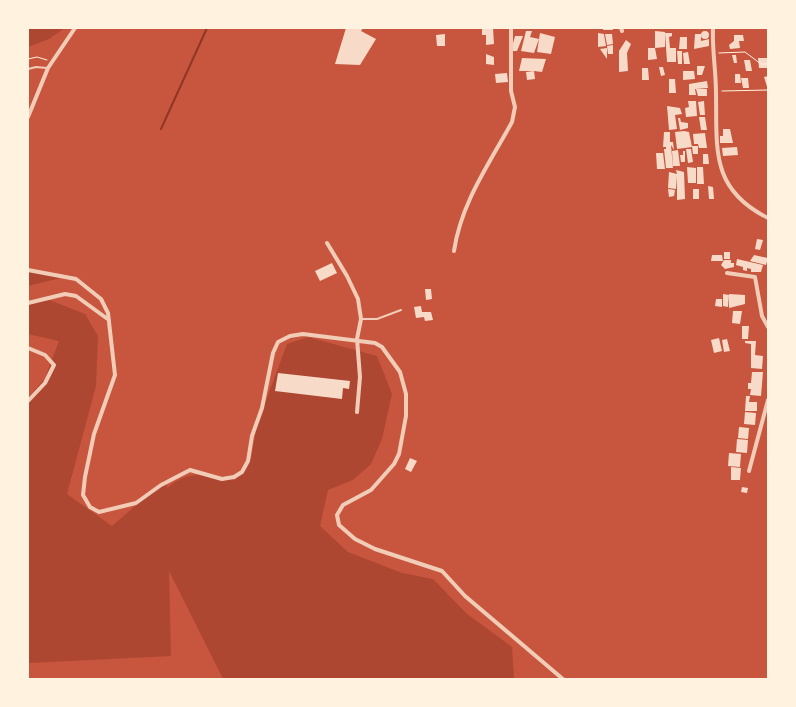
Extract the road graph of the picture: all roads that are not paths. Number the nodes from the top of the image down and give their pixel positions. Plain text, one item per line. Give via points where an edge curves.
1 (75, 28) edge
2 (511, 28) edge
3 (712, 28) edge
4 (48, 68) junction
5 (28, 69) edge
6 (28, 117) edge
7 (768, 218) edge
8 (327, 243) dead end
9 (454, 251) dead end
10 (28, 270) edge
11 (727, 273) dead end
12 (28, 303) edge
13 (401, 310) dead end
14 (362, 319) junction
15 (109, 320) junction
16 (768, 327) edge
17 (357, 339) junction
18 (28, 348) edge
19 (768, 400) edge
20 (28, 401) edge
21 (357, 412) dead end
22 (749, 471) dead end
23 (564, 680) edge

1 - 4 street
2 - 9 street via 511,91 515,107 512,122 465,206
3 - 7 street via 716,143 721,166 739,199
4 - 5 lane
4 - 6 street
8 - 14 street via 358,299
10 - 15 street via 76,279 101,299
11 - 16 street via 755,277 762,316
12 - 15 street via 65,294 76,296
13 - 14 lane via 377,319
14 - 17 street
15 - 17 street via 115,375 94,434 84,495 90,507 99,512 136,503 190,470 222,479 242,472 248,461 278,342 303,334
17 - 21 street via 360,377
17 - 23 street via 382,347 396,367 406,394 406,416 394,464 371,490 343,505 337,515 339,525 355,539 375,549 442,571 464,596
18 - 20 street via 45,355 54,365 45,383
19 - 22 street

